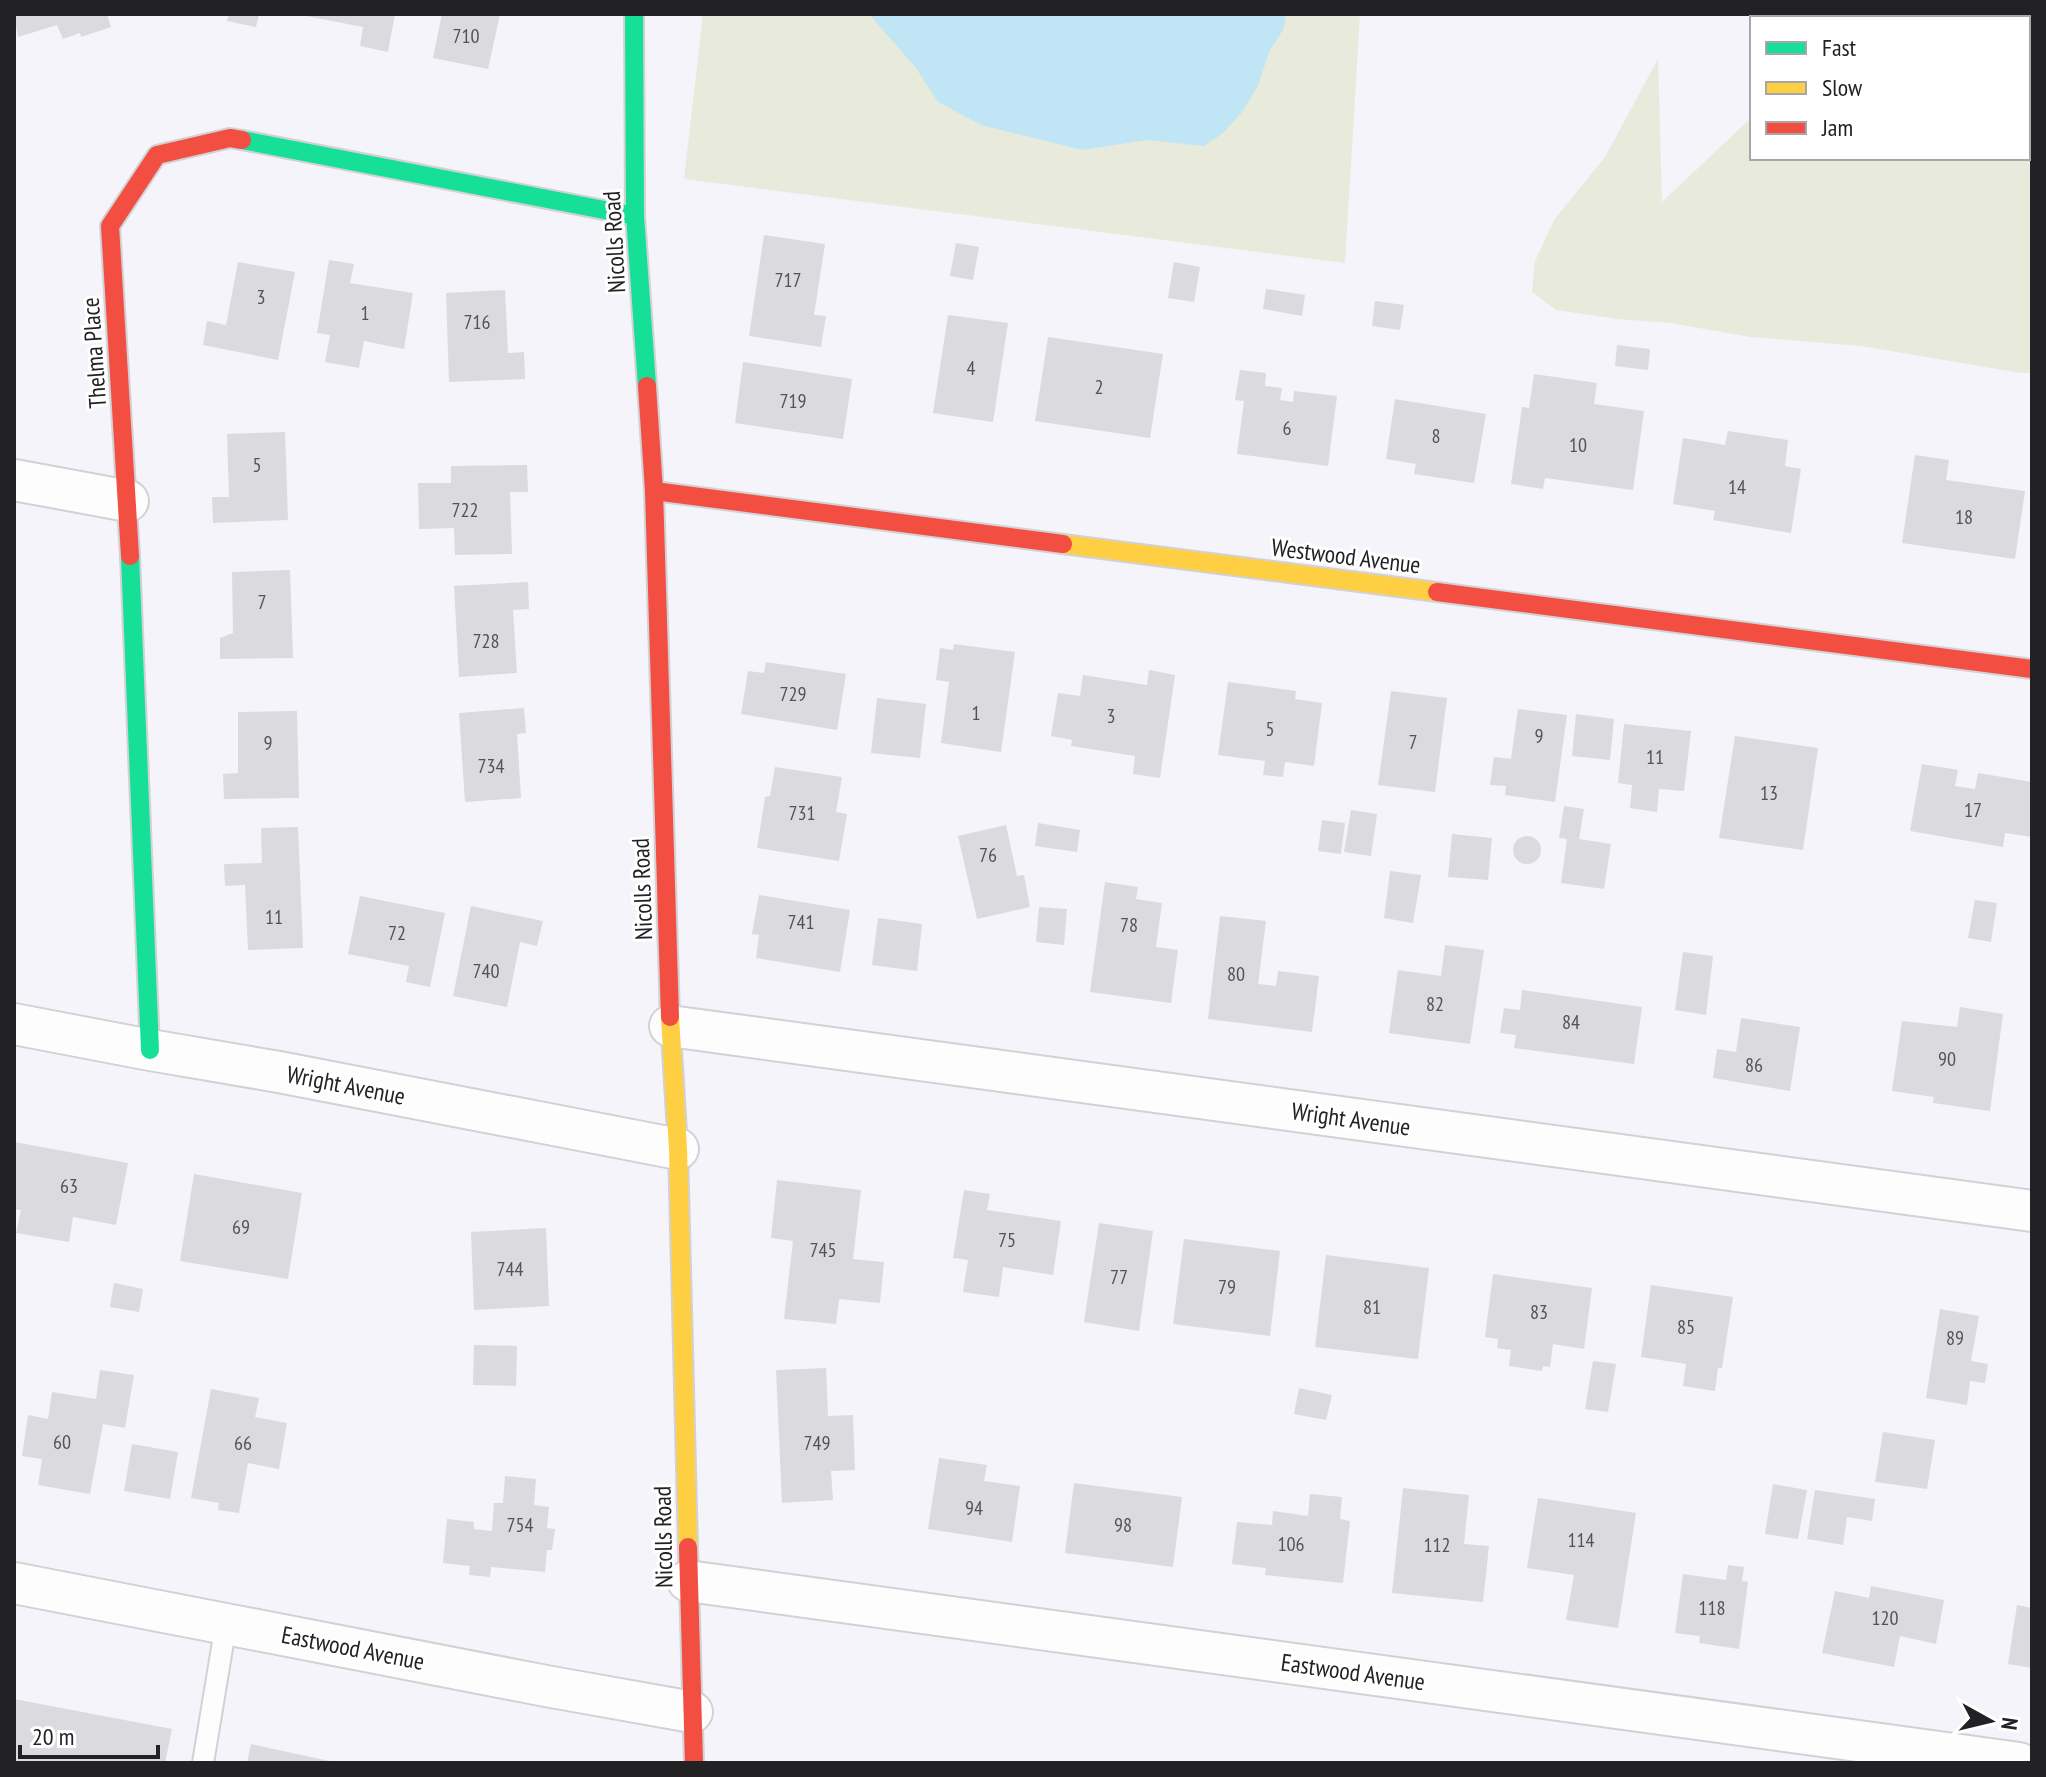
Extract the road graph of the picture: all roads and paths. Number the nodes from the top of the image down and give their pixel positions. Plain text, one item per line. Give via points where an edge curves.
1 (634, 14) edge
2 (635, 216) junction
3 (14, 480) edge
4 (654, 491) junction
5 (128, 501) junction
6 (2032, 669) edge
7 (14, 1024) edge
8 (670, 1026) junction
9 (150, 1050) junction
10 (678, 1149) junction
11 (2032, 1211) edge
12 (688, 1581) junction
13 (14, 1583) edge
14 (226, 1624) junction
15 (692, 1712) junction
16 (203, 1763) edge
17 (694, 1763) edge
18 (2019, 1763) edge

1 - 2 street, Nicolls Road
2 - 4 street, Nicolls Road
2 - 5 street, Thelma Place via 230,138 157,155 110,226
3 - 5 street
4 - 6 street, Westwood Avenue
4 - 8 street, Nicolls Road
5 - 9 street, Thelma Place
7 - 9 street, Wright Avenue
8 - 10 street, Nicolls Road
8 - 11 street, Wright Avenue
9 - 10 street, Wright Avenue
10 - 12 street, Nicolls Road
12 - 15 street, Nicolls Road
12 - 18 street, Eastwood Avenue
13 - 14 street, Eastwood Avenue
14 - 15 street, Eastwood Avenue
14 - 16 lane
15 - 17 street, Nicolls Road

